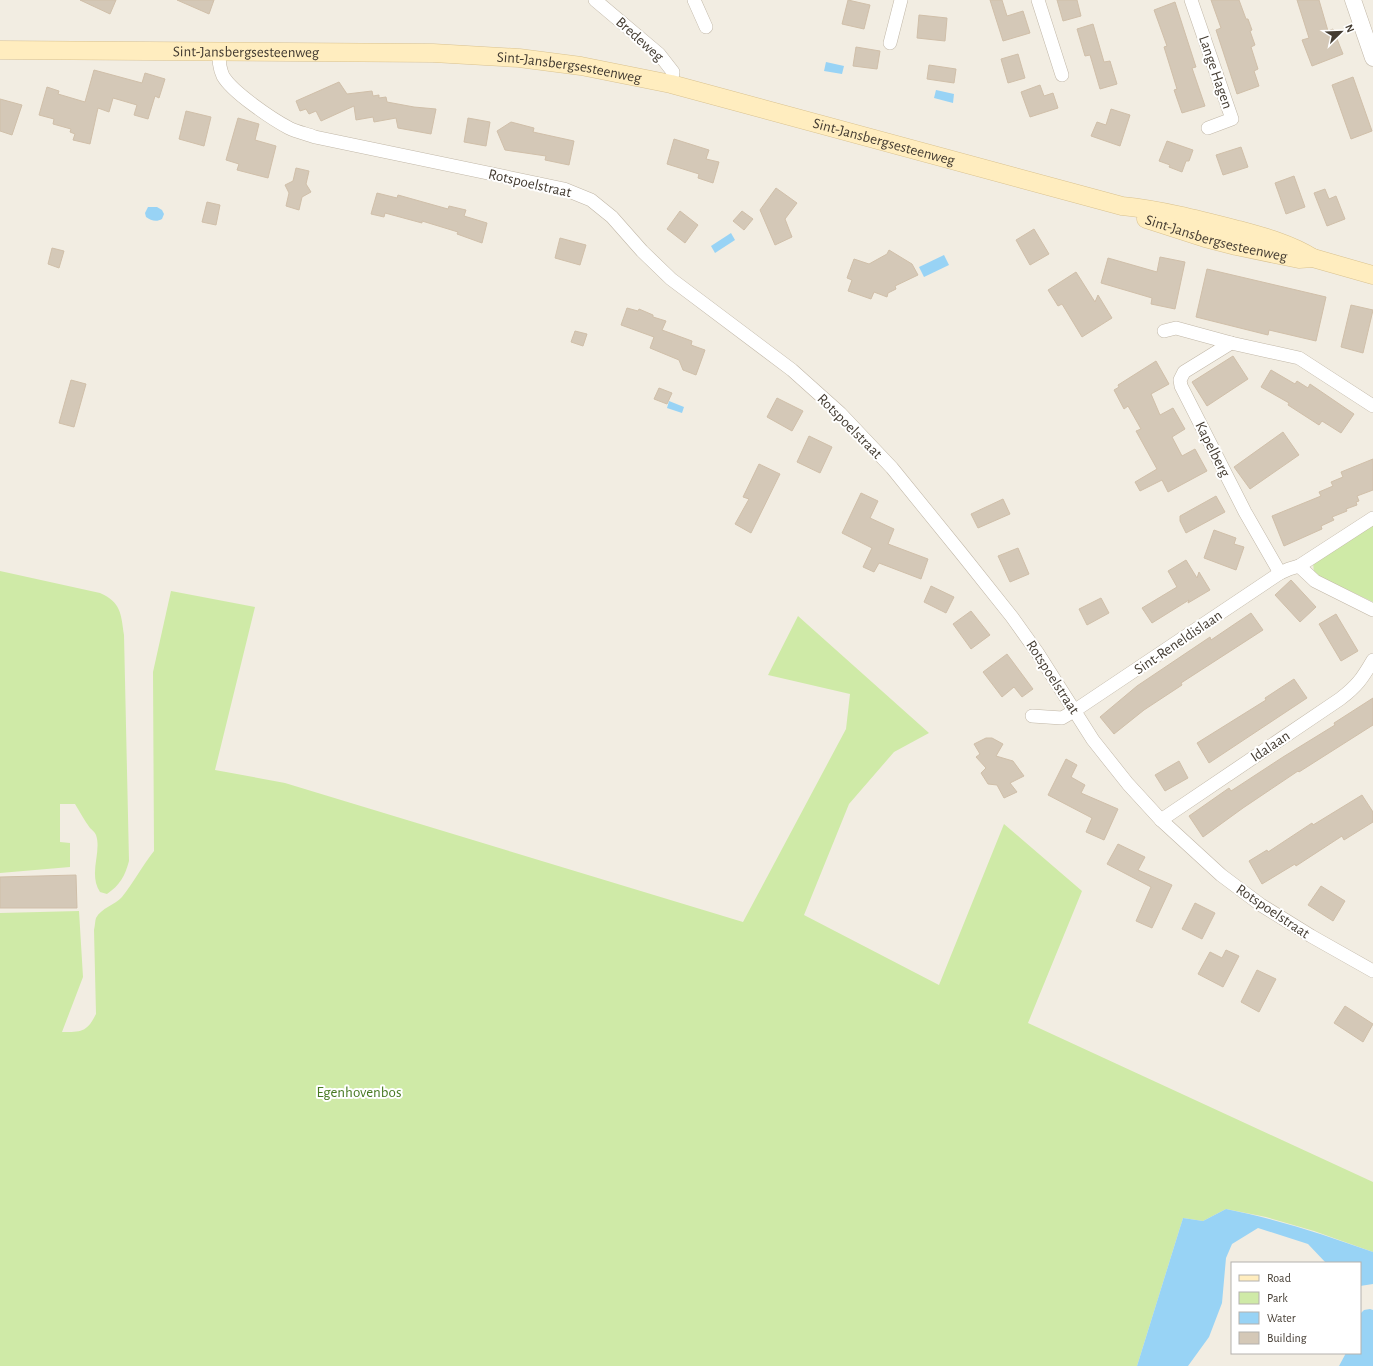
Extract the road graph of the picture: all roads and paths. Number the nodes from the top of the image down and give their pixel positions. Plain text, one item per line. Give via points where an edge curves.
1 (595, 0) edge
2 (694, 0) edge
3 (901, 0) edge
4 (1038, 0) edge
5 (1191, 0) edge
6 (1353, 0) edge
7 (706, 28) dead end
8 (890, 43) dead end
9 (0, 50) edge
10 (220, 52) junction
11 (1373, 58) edge
12 (1062, 75) dead end
13 (671, 84) junction
14 (1208, 128) dead end
15 (1373, 275) edge
16 (1164, 331) dead end
17 (1231, 343) junction
18 (1373, 406) edge
19 (1373, 518) edge
20 (1299, 566) junction
21 (1280, 573) junction
22 (1373, 610) edge
23 (1372, 664) edge
24 (1074, 711) junction
25 (1032, 716) dead end
26 (1161, 820) junction
27 (1373, 971) edge

1 - 13 street, Bredeweg via 659,54 673,72
2 - 7 street
3 - 8 street
4 - 12 street
5 - 14 street, Lange Hagen via 1232,119
6 - 11 street
9 - 10 main road, Sint-Jansbergsesteenweg
10 - 13 main road, Sint-Jansbergsesteenweg via 433,53 519,58 581,66
10 - 24 street, Rotspoelstraat via 221,70 234,90 290,129 315,137 564,189 591,200 612,217 671,279 792,370 840,413 892,468 1003,606 1037,652
13 - 15 main road, Sint-Jansbergsesteenweg via 1122,206 1145,218 1205,238 1299,259 1313,258
16 - 17 street via 1176,328
17 - 18 street via 1299,358
17 - 21 street, Kapelberg via 1184,372 1180,380 1181,386
19 - 20 street, Sint-Reneldislaan
20 - 21 street, Sint-Reneldislaan
20 - 22 street via 1315,581
21 - 24 street, Sint-Reneldislaan
23 - 26 street, Idalaan via 1355,687 1340,700
24 - 25 street, Sint-Reneldislaan via 1062,718
24 - 26 street, Rotspoelstraat via 1128,784
26 - 27 street, Rotspoelstraat via 1221,875 1261,905

